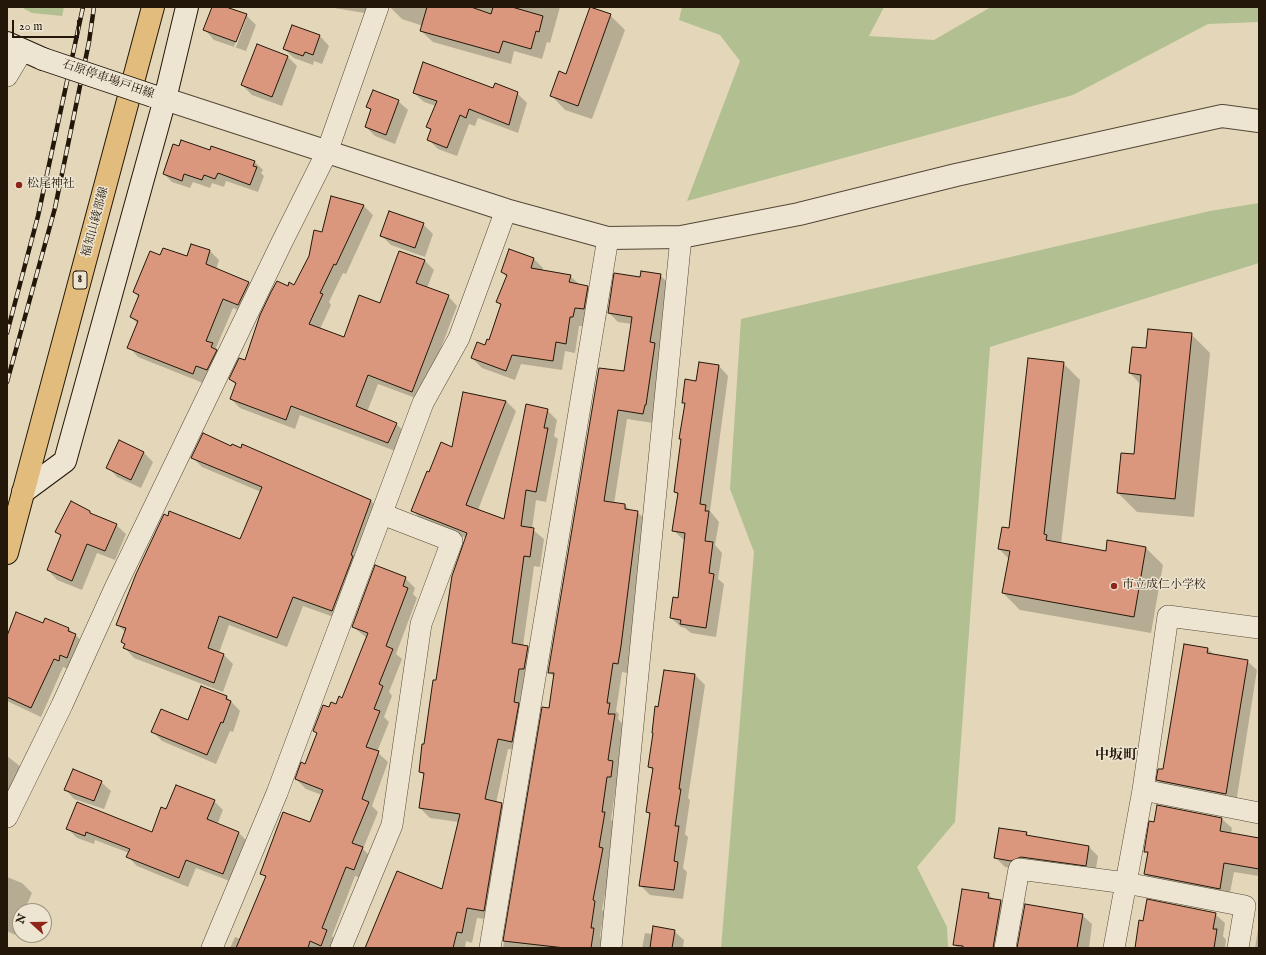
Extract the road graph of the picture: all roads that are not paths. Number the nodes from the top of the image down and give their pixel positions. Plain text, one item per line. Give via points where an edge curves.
1 (153, 7) edge
2 (187, 7) edge
3 (378, 7) edge
4 (14, 47) edge
5 (7, 76) edge
6 (159, 98) junction
7 (1259, 121) edge
8 (327, 152) junction
9 (506, 210) junction
10 (681, 237) junction
11 (608, 238) junction
12 (23, 492) junction
13 (382, 514) junction
14 (7, 554) edge
15 (1259, 628) edge
16 (1143, 790) junction
17 (1259, 813) edge
18 (7, 817) edge
19 (1126, 883) junction
20 (212, 948) edge
21 (341, 948) edge
22 (490, 948) edge
23 (611, 948) edge
24 (1005, 948) edge
25 (1114, 948) edge
26 (1238, 948) edge

1 - 12 main road, 福知山綾部線 / 8
2 - 6 street, 石原停車場戸田線
3 - 8 street
4 - 5 street
4 - 6 street, 石原停車場戸田線, bridge
6 - 8 street
6 - 12 street via 65,461
7 - 10 street via 1222,116 956,175 800,214
8 - 9 street
8 - 18 street
9 - 11 street
9 - 13 street via 459,338 423,403
10 - 11 street
10 - 23 street
11 - 22 street
12 - 14 main road, 福知山綾部線 / 8
13 - 20 street via 277,793
13 - 21 street via 452,541 421,624 392,825
15 - 16 street via 1168,616
16 - 17 street
16 - 19 street
19 - 24 street via 1019,868
19 - 25 street
19 - 26 street via 1245,906

